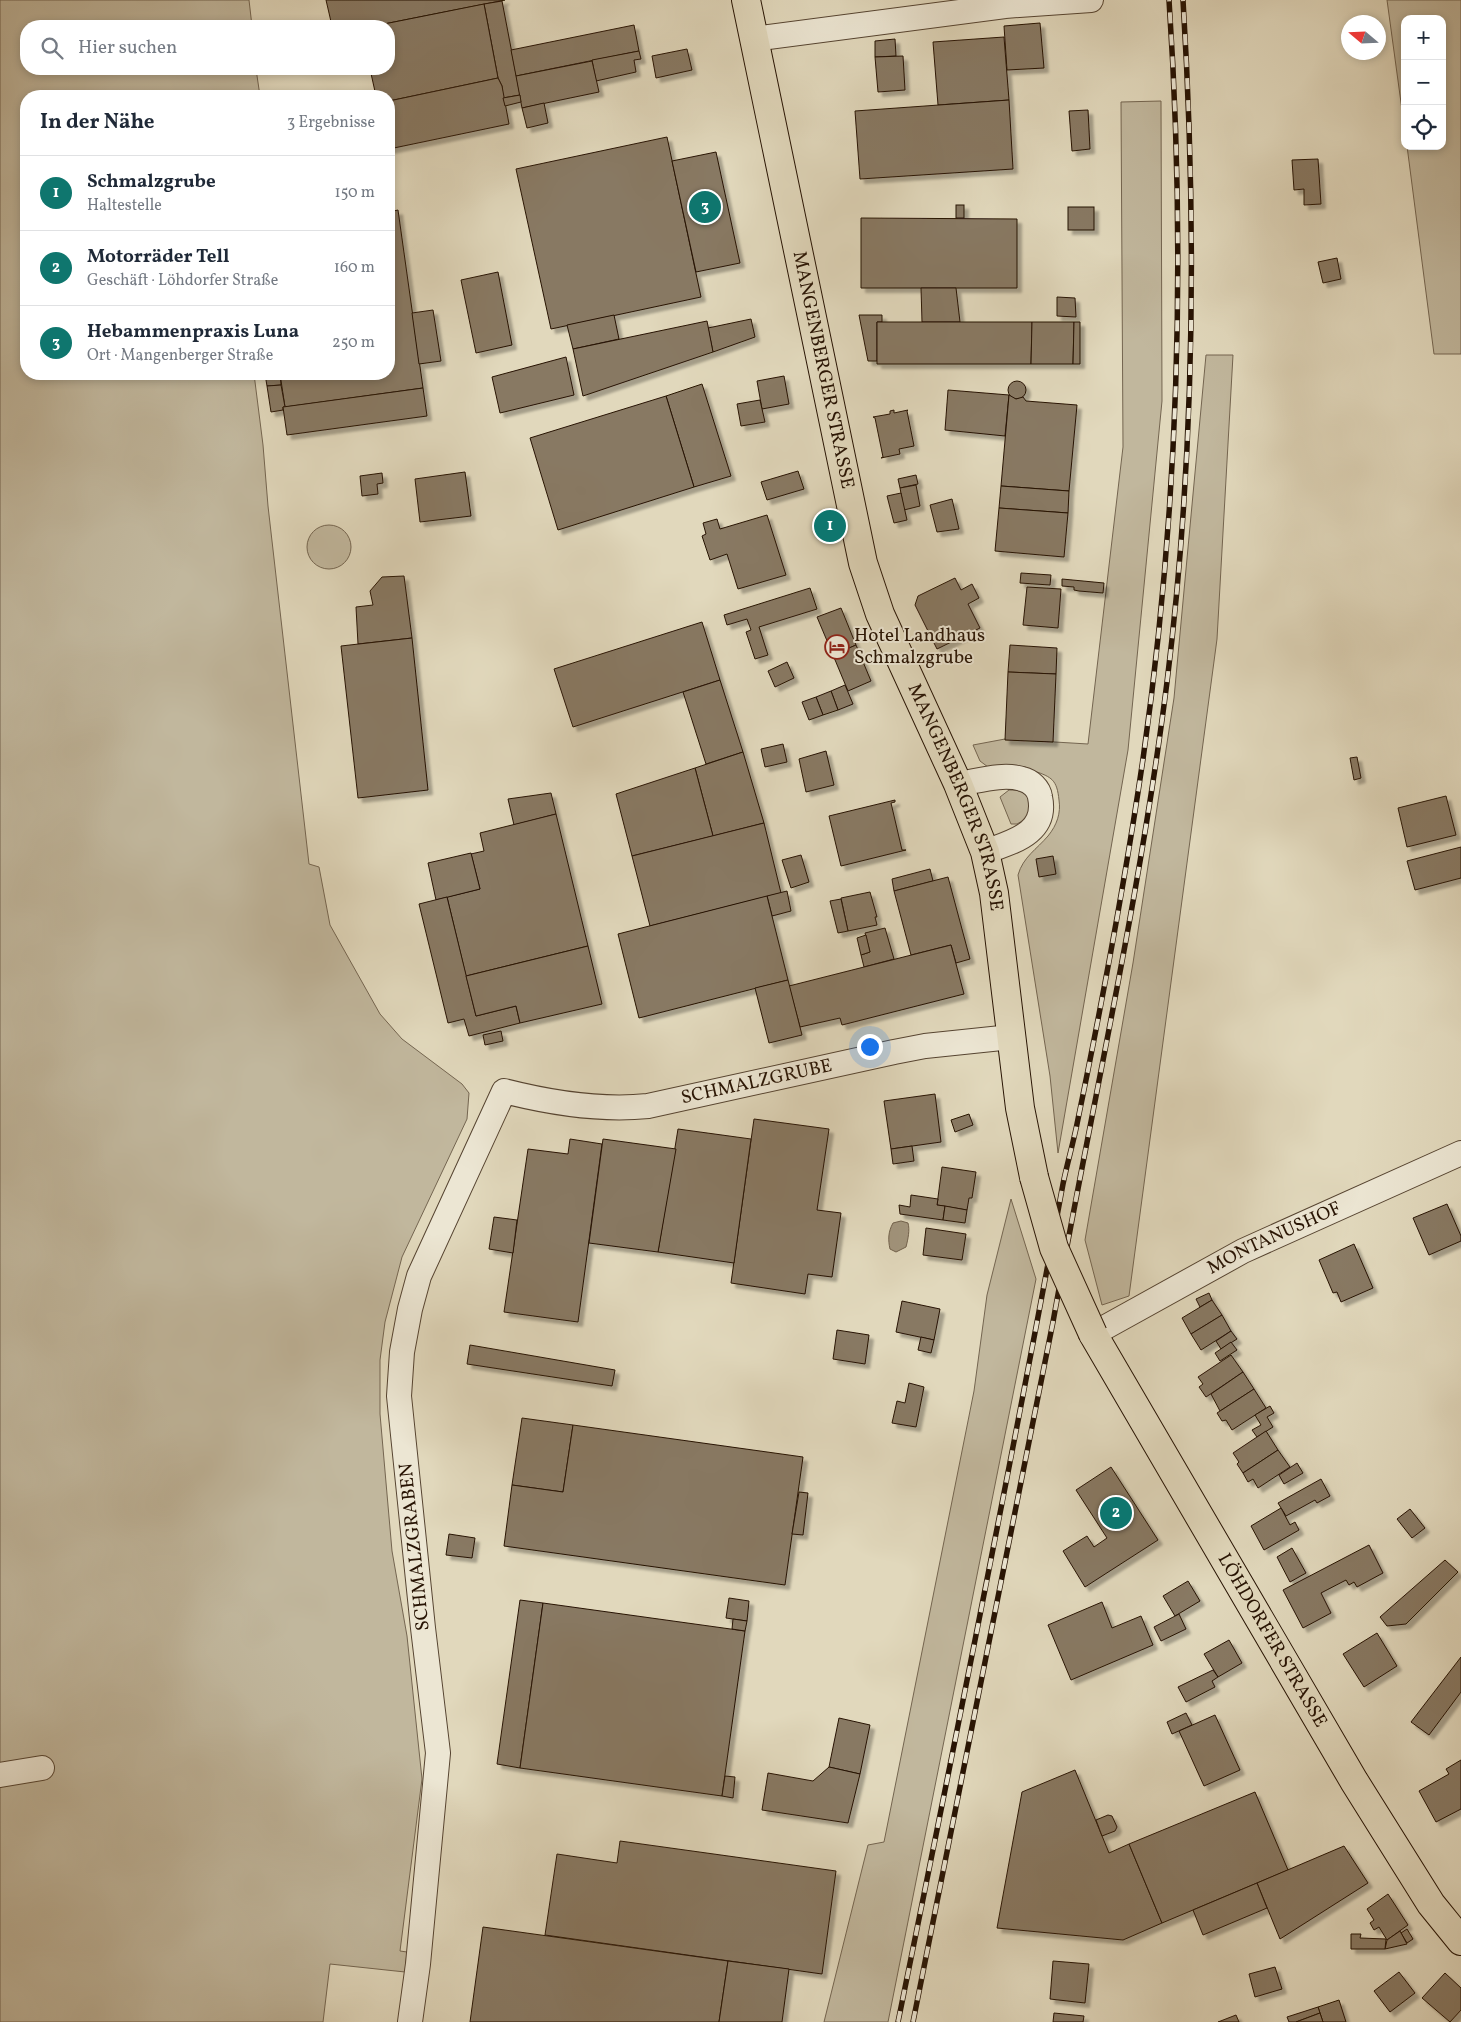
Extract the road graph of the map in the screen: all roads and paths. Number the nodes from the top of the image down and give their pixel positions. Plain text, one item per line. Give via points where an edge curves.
1 (746, 0) edge
2 (1091, 0) edge
3 (754, 39) junction
4 (958, 784) junction
5 (985, 852) junction
6 (1011, 1037) junction
7 (504, 1091) joint
8 (1461, 1153) edge
9 (1093, 1334) junction
10 (42, 1768) dead end
11 (0, 1775) edge
12 (1461, 1941) edge
13 (410, 2022) edge

1 - 3 main road, MANGENBERGER STRASSE
2 - 3 street via 1005,6
3 - 4 main road, MANGENBERGER STRASSE via 863,563 880,614
4 - 5 main road, MANGENBERGER STRASSE
4 - 5 street via 1021,778 1040,794 1040,816 1034,828 1023,838
5 - 6 main road, MANGENBERGER STRASSE via 994,893
6 - 7 street, SCHMALZGRUBE via 925,1046 648,1106 594,1107
6 - 9 main road, MANGENBERGER STRASSE, bridge via 1020,1108 1034,1177 1054,1248
7 - 13 street, SCHMALZGRABEN via 419,1276 402,1352 399,1396 438,1753
8 - 9 street, MONTANUSHOF via 1243,1251
9 - 12 main road, LÖHDORFER STRASSE via 1363,1794 1431,1904
10 - 11 street

